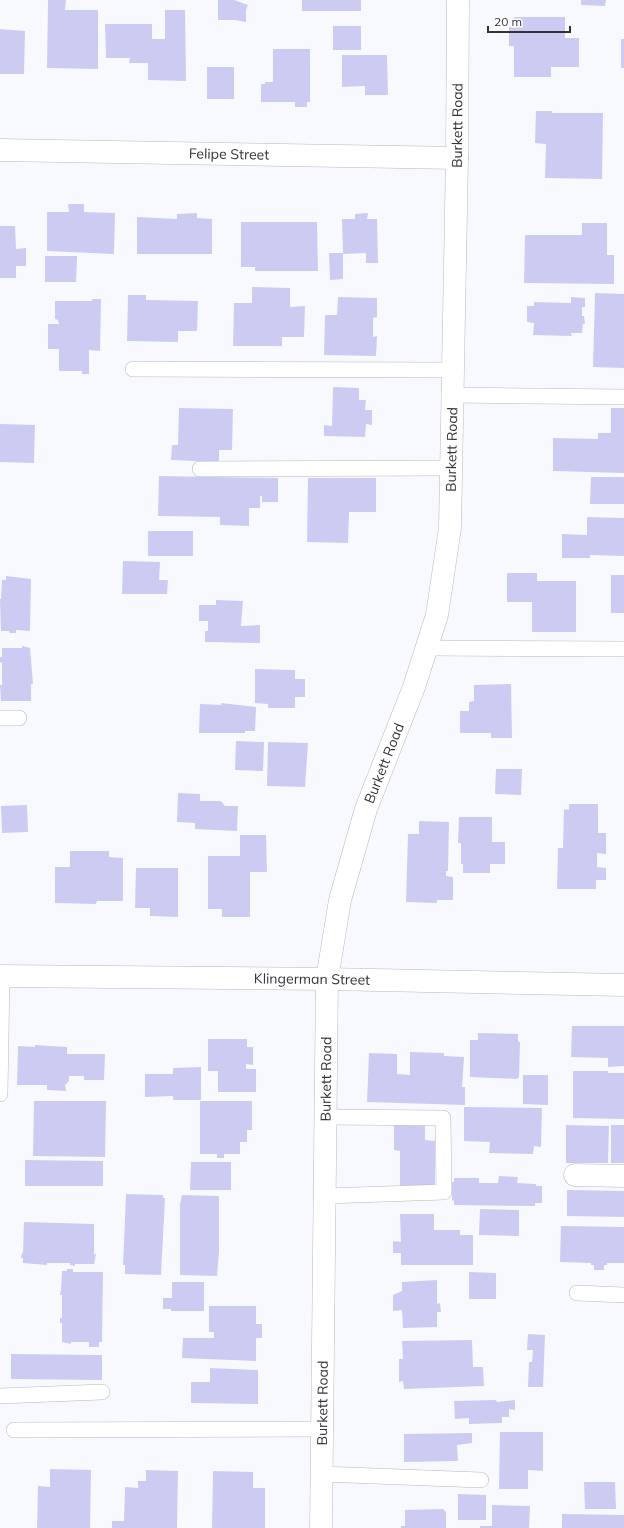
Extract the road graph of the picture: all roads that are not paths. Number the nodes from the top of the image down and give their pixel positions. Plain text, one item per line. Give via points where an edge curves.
1 (458, 0) edge
2 (0, 150) edge
3 (457, 158) junction
4 (133, 369) dead end
5 (453, 370) junction
6 (452, 395) junction
7 (624, 398) edge
8 (451, 468) junction
9 (200, 469) dead end
10 (427, 648) junction
11 (624, 649) edge
12 (0, 718) edge
13 (19, 718) dead end
14 (1, 976) edge
15 (327, 979) junction
16 (624, 985) edge
17 (0, 1094) edge
18 (326, 1117) junction
19 (575, 1175) dead end
20 (624, 1176) edge
21 (325, 1196) junction
22 (577, 1292) dead end
23 (624, 1295) edge
24 (102, 1392) dead end
25 (0, 1396) edge
26 (322, 1429) junction
27 (14, 1430) dead end
28 (322, 1474) junction
29 (481, 1480) dead end
30 (321, 1528) edge

1 - 3 street, Burkett Road
2 - 3 street, Felipe Street
3 - 5 street, Burkett Road
4 - 5 lane
5 - 6 street, Burkett Road
6 - 7 lane
6 - 8 street, Burkett Road
8 - 9 lane
8 - 10 street, Burkett Road via 450,528 437,615
10 - 11 lane
10 - 15 street, Burkett Road via 366,809 340,900
12 - 13 lane
14 - 15 street, Klingerman Street
14 - 17 lane
15 - 16 street, Klingerman Street
15 - 18 street, Burkett Road
18 - 21 street, Burkett Road
18 - 21 lane via 443,1118 444,1192
19 - 20 street
21 - 26 street, Burkett Road
22 - 23 lane
24 - 25 lane
26 - 27 lane
26 - 28 street, Burkett Road
28 - 29 lane
28 - 30 street, Burkett Road

